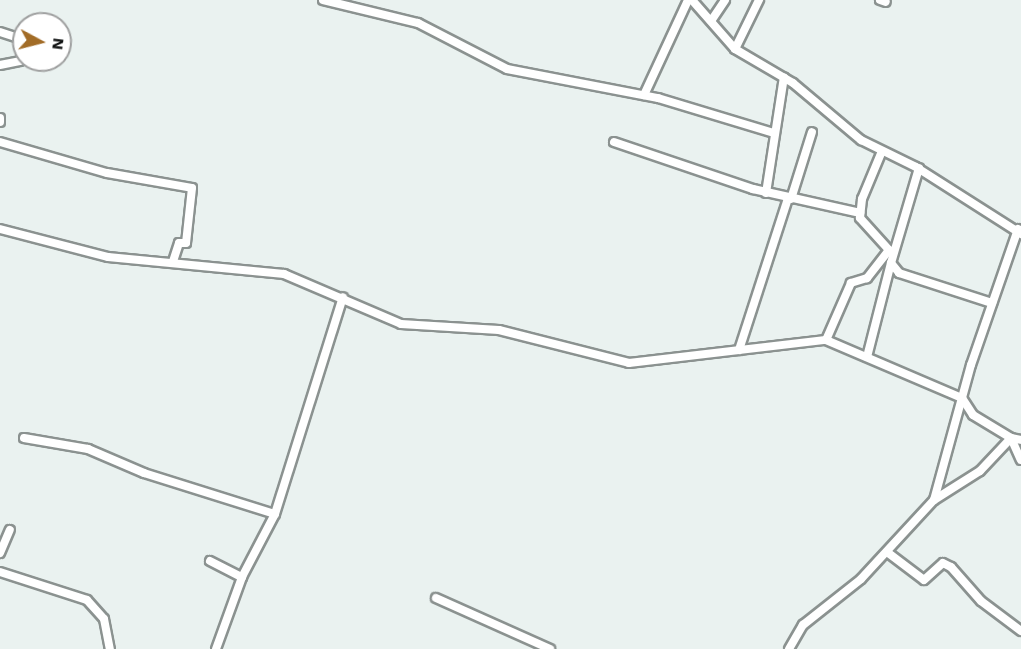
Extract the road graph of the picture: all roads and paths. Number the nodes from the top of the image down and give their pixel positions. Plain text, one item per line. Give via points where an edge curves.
1 (323, 0) edge
2 (690, 0) edge
3 (725, 0) edge
4 (759, 0) edge
5 (711, 21) junction
6 (735, 49) junction
7 (784, 78) junction
8 (644, 95) junction
9 (812, 132) dead end
10 (774, 133) junction
11 (0, 142) edge
12 (614, 142) dead end
13 (882, 151) junction
14 (919, 168) junction
15 (766, 192) junction
16 (789, 198) junction
17 (860, 213) junction
18 (0, 229) edge
19 (1019, 232) edge
20 (173, 262) junction
21 (891, 263) junction
22 (343, 297) junction
23 (992, 303) junction
24 (826, 340) junction
25 (739, 350) junction
26 (867, 357) junction
27 (962, 398) junction
28 (24, 438) dead end
29 (1011, 438) junction
30 (1021, 440) edge
31 (1021, 460) edge
32 (934, 500) junction
33 (275, 514) junction
34 (10, 530) dead end
35 (887, 552) junction
36 (0, 553) edge
37 (210, 561) dead end
38 (0, 572) edge
39 (242, 578) junction
40 (436, 598) dead end
41 (1021, 631) edge
42 (110, 649) edge
43 (216, 649) edge
44 (550, 649) edge
45 (789, 649) edge

1 - 8 street via 418,23 507,69
2 - 5 street
2 - 8 street
3 - 5 street
4 - 6 street
5 - 6 street
6 - 7 street
7 - 10 street
7 - 13 street via 861,140
8 - 10 street
9 - 16 street
10 - 15 street
11 - 20 street via 107,173 192,188 186,243 179,243
12 - 15 street
13 - 14 street
13 - 17 street
14 - 19 street
14 - 21 street
15 - 16 street
16 - 17 street
16 - 25 street
17 - 24 street via 861,222 886,241 889,250 867,278 851,283
18 - 20 street via 108,257
19 - 23 street
20 - 22 street via 284,274
21 - 23 street via 899,273
21 - 26 street
22 - 25 street via 402,324 499,330 629,363
22 - 33 street
23 - 27 street
24 - 25 street
24 - 26 street
26 - 27 street
27 - 29 street via 973,415
27 - 32 street
28 - 33 street via 88,449 144,473
29 - 30 street
29 - 31 street
29 - 32 street via 980,471
32 - 35 street
33 - 39 street
34 - 36 street
35 - 41 street via 924,580 943,563 951,567 981,601
35 - 45 street via 811,616
37 - 39 street
38 - 42 street via 87,600 104,619
39 - 43 street
40 - 44 street

